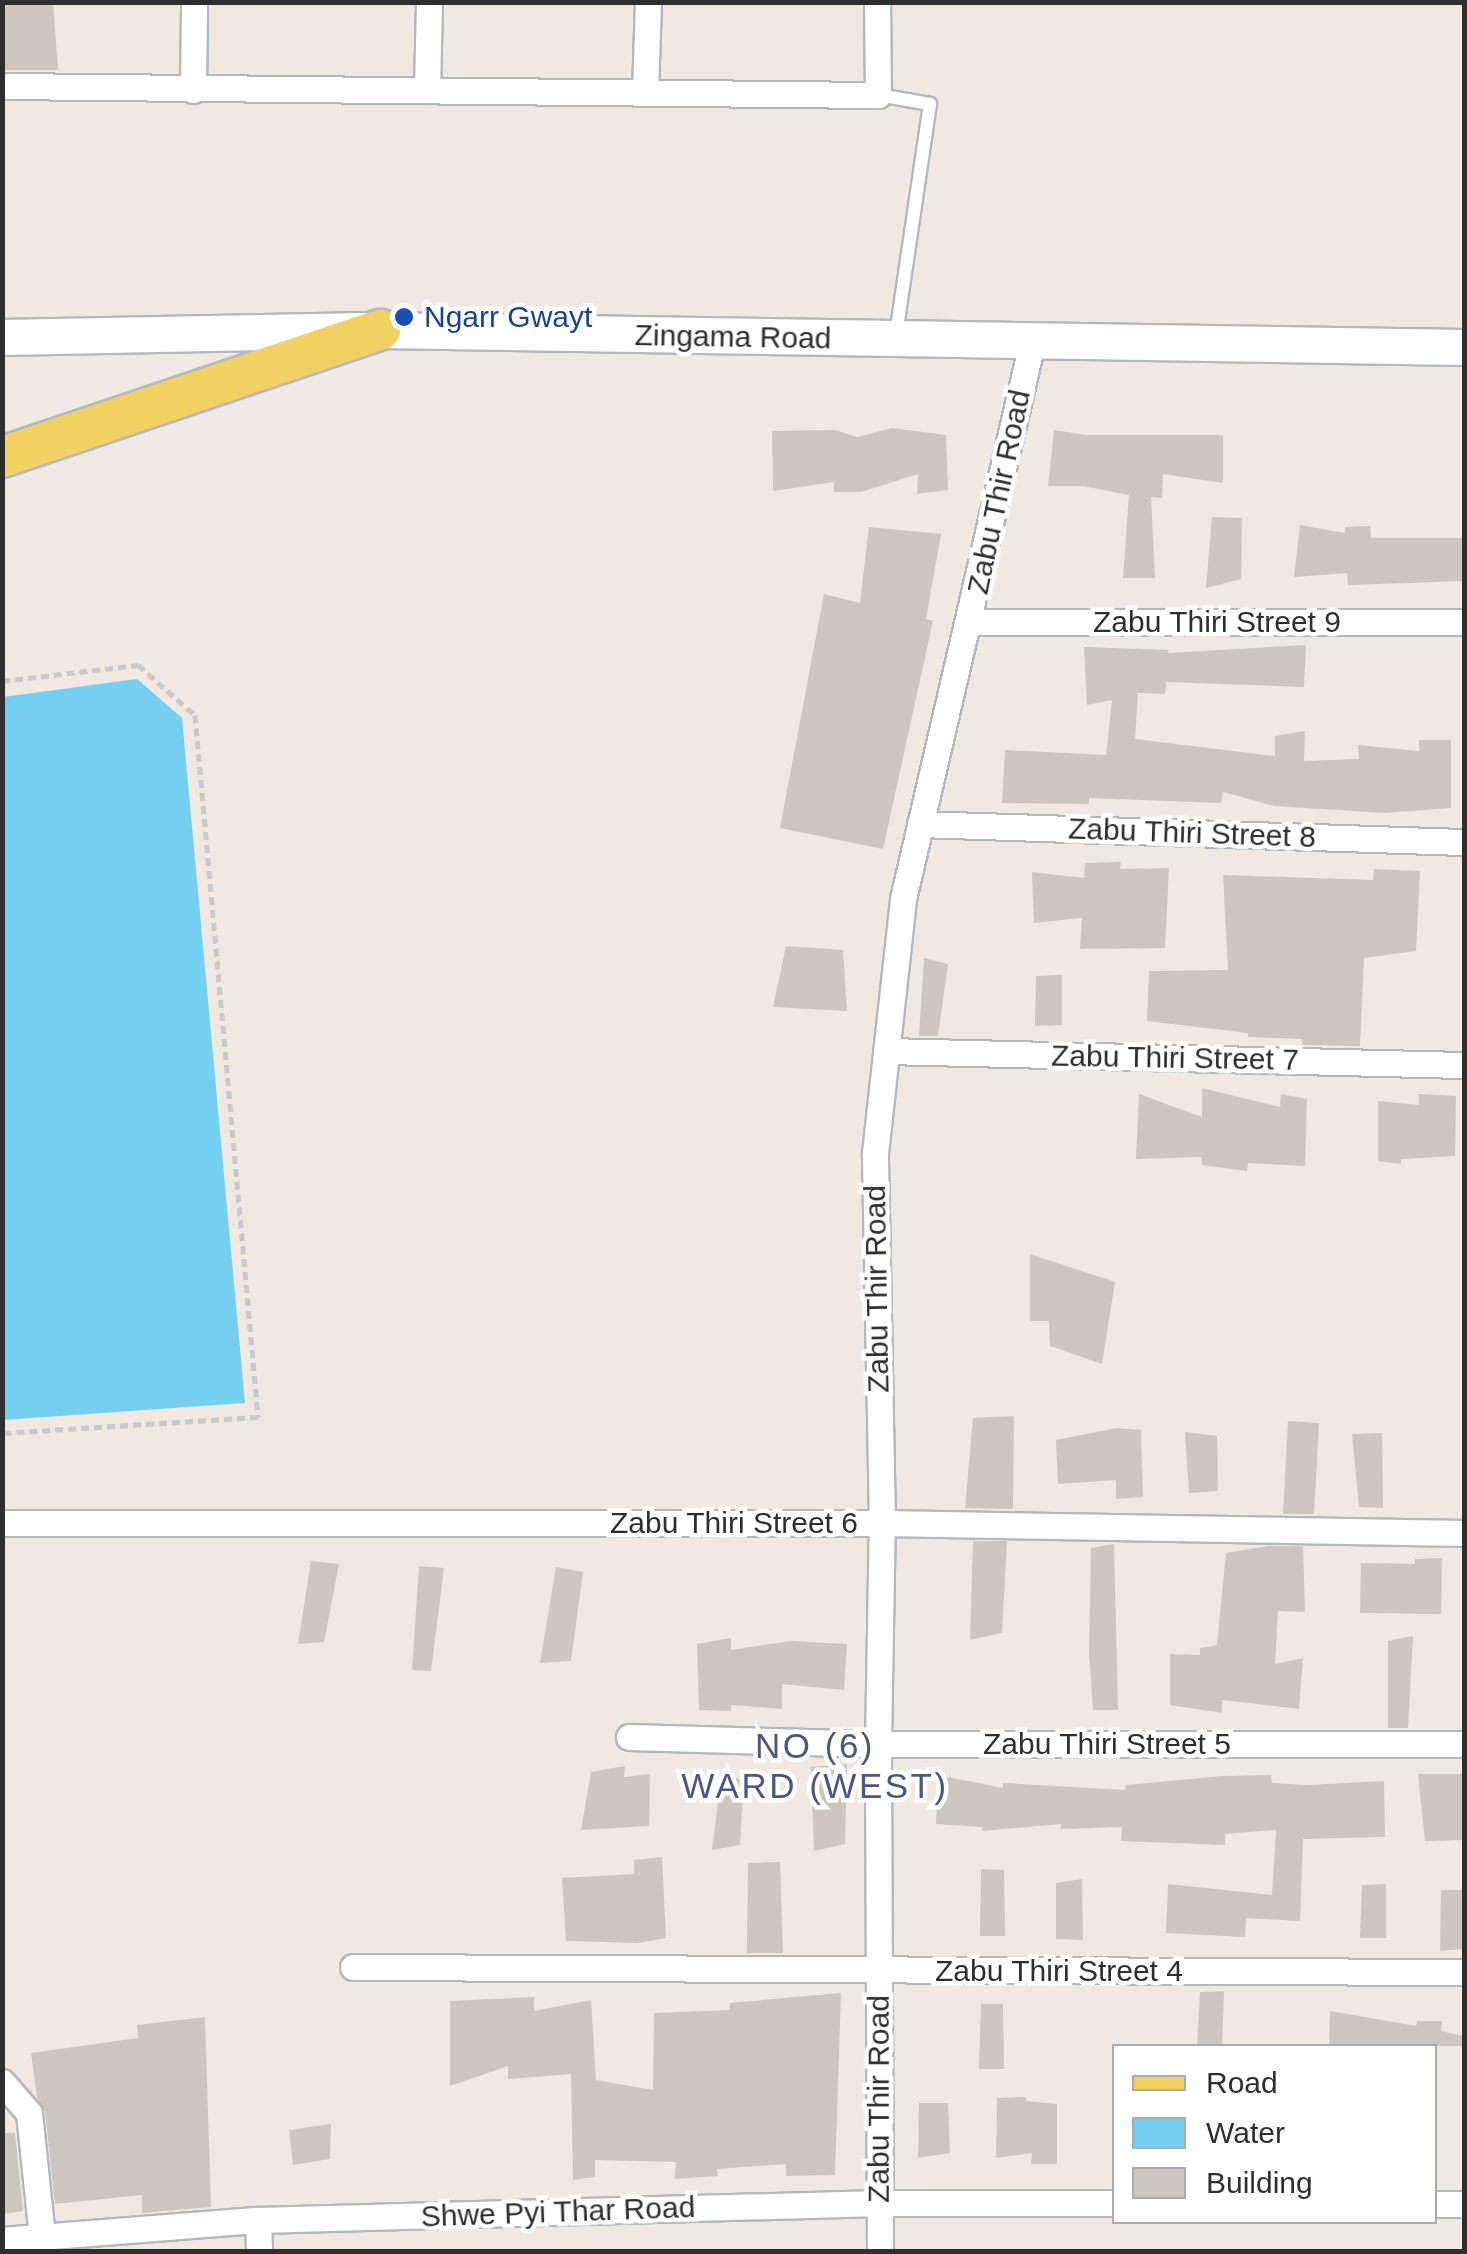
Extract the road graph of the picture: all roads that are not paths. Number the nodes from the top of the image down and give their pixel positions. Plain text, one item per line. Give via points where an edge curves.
1 (194, 2) edge
2 (429, 2) edge
3 (648, 2) edge
4 (877, 2) edge
5 (2, 86) edge
6 (193, 90) junction
7 (428, 90) junction
8 (645, 92) junction
9 (878, 95) junction
10 (380, 330) junction
11 (2, 338) edge
12 (895, 340) junction
13 (1032, 344) junction
14 (1464, 348) edge
15 (2, 457) edge
16 (970, 622) junction
17 (1464, 622) edge
18 (920, 824) junction
19 (1464, 842) edge
20 (886, 1050) junction
21 (1464, 1065) edge
22 (2, 1523) edge
23 (882, 1523) junction
24 (1464, 1533) edge
25 (629, 1738) dead end
26 (878, 1744) junction
27 (1464, 1744) edge
28 (353, 1967) dead end
29 (879, 1971) junction
30 (1464, 1972) edge
31 (2, 2082) edge
32 (880, 2202) junction
33 (1112, 2203) edge
34 (1437, 2204) edge
35 (1464, 2204) edge
36 (258, 2220) junction
37 (20, 2242) edge
38 (259, 2252) edge
39 (880, 2252) edge

1 - 6 street
2 - 7 street
3 - 8 street
4 - 9 street
5 - 6 street
6 - 7 street
7 - 8 street
8 - 9 street
9 - 12 lane via 930,104
10 - 11 street, Zingama Road
10 - 12 street, Zingama Road
10 - 15 main road
12 - 13 street, Zingama Road
13 - 14 street, Zingama Road
13 - 16 street, Zabu Thir Road
16 - 17 street, Zabu Thiri Street 9
16 - 18 street, Zabu Thir Road
18 - 19 street, Zabu Thiri Street 8
18 - 20 street, Zabu Thir Road via 903,899
20 - 21 street, Zabu Thiri Street 7
20 - 23 street, Zabu Thir Road via 875,1153
22 - 23 street, Zabu Thiri Street 6
23 - 24 street, Zabu Thiri Street 6
23 - 26 street, Zabu Thir Road
25 - 26 street, Zabu Thiri Street 5
26 - 27 street, Zabu Thiri Street 5
26 - 29 street, Zabu Thir Road
28 - 29 street, Zabu Thiri Street 4
29 - 30 street, Zabu Thiri Street 4
29 - 32 street, Zabu Thir Road
31 - 37 street via 29,2113
32 - 33 street, Shwe Pyi Thar Road
32 - 36 street, Shwe Pyi Thar Road
32 - 39 street, Zabu Thir Road
34 - 35 street
36 - 37 street, Shwe Pyi Thar Road
36 - 38 street

